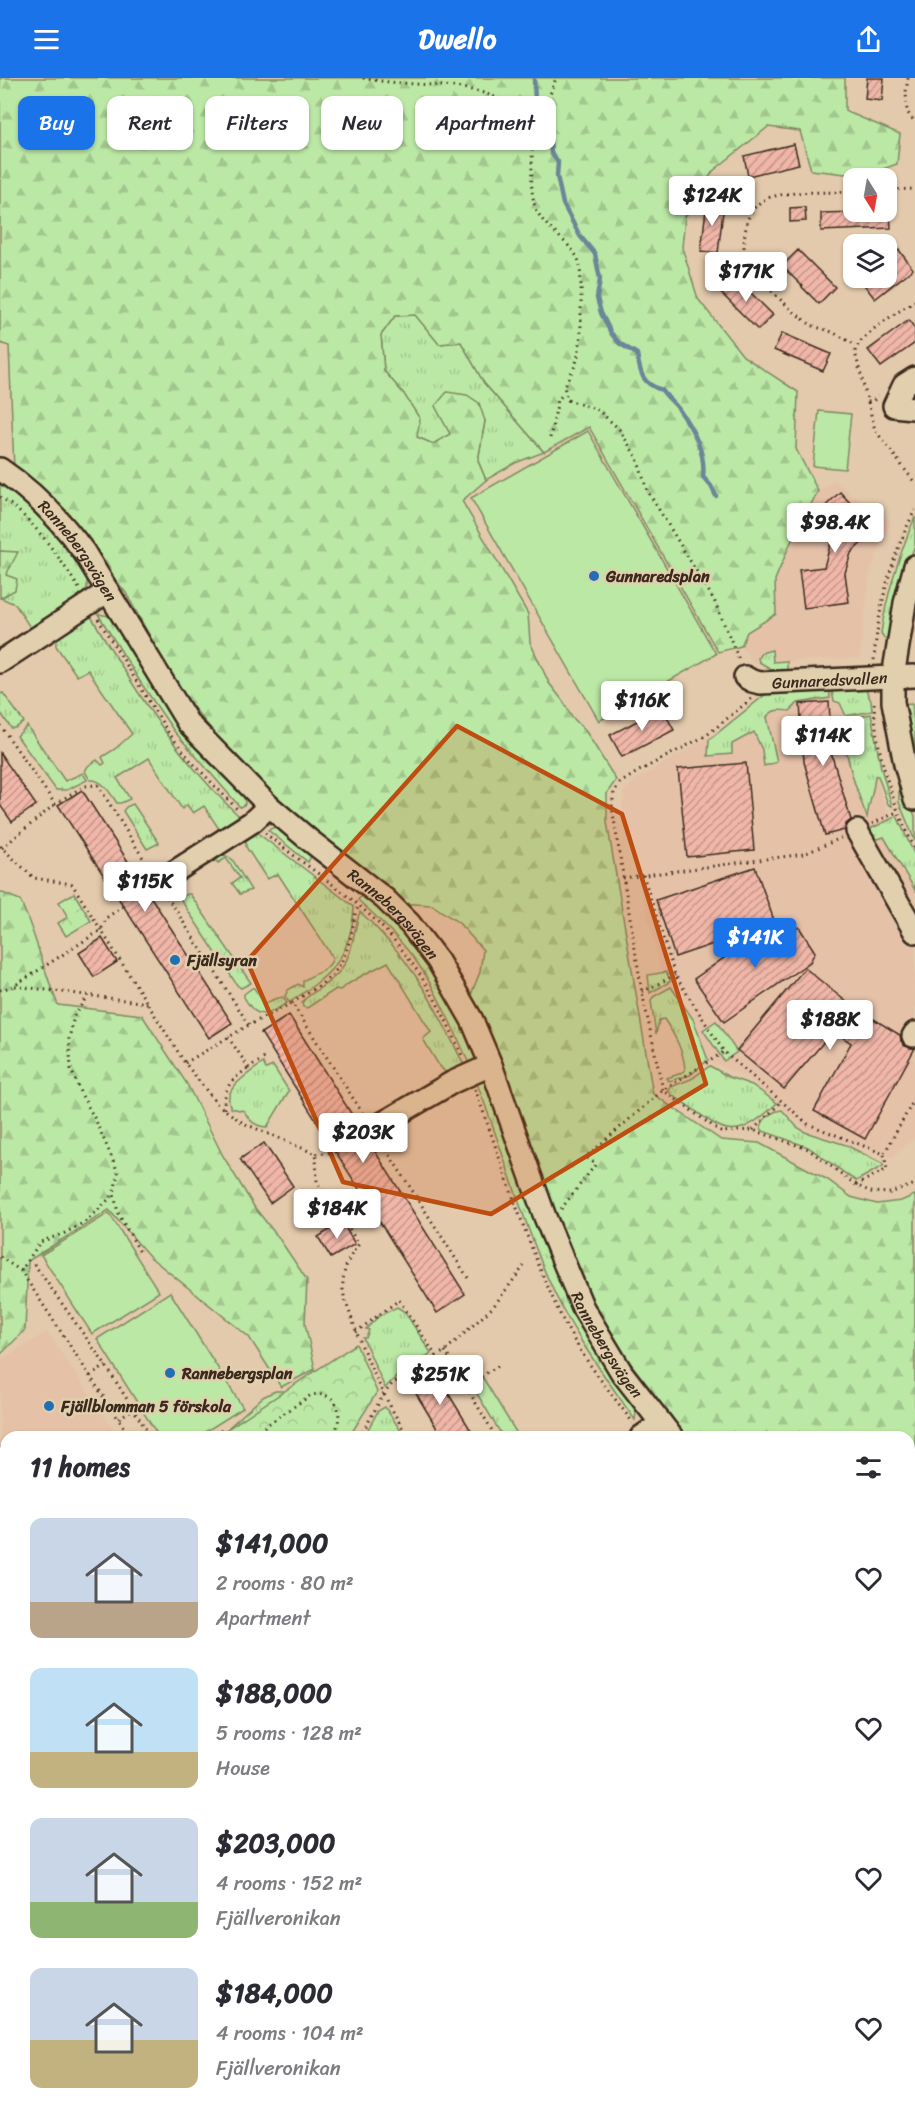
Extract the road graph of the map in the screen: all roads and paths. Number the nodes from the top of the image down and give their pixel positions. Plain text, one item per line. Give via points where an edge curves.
1 (363, 78) edge
2 (556, 78) edge
3 (909, 78) edge
4 (425, 79) edge
5 (488, 89) dead end
6 (499, 96) edge
7 (549, 96) edge
8 (915, 122) edge
9 (531, 150) edge
10 (915, 189) edge
11 (897, 190) edge
12 (843, 192) edge
13 (915, 301) edge
14 (856, 345) junction
15 (915, 378) edge
16 (564, 393) junction
17 (903, 407) dead end
18 (550, 438) dead end
19 (0, 469) edge
20 (915, 483) edge
21 (0, 497) edge
22 (915, 566) edge
23 (108, 591) junction
24 (88, 603) junction
25 (0, 662) edge
26 (893, 677) junction
27 (753, 680) junction
28 (915, 681) edge
29 (0, 725) edge
30 (915, 799) edge
31 (55, 804) junction
32 (269, 806) junction
33 (252, 822) junction
34 (857, 831) dead end
35 (1, 848) edge
36 (804, 854) dead end
37 (643, 875) junction
38 (166, 878) junction
39 (623, 878) junction
40 (147, 891) dead end
41 (123, 906) dead end
42 (359, 906) junction
43 (101, 930) junction
44 (915, 932) edge
45 (675, 975) junction
46 (14, 986) junction
47 (0, 990) edge
48 (642, 993) junction
49 (88, 996) junction
50 (147, 1003) junction
51 (292, 1003) junction
52 (249, 1025) junction
53 (228, 1037) junction
54 (724, 1052) junction
55 (266, 1057) dead end
56 (185, 1063) junction
57 (491, 1065) junction
58 (249, 1068) junction
59 (470, 1073) junction
60 (663, 1090) junction
61 (915, 1098) edge
62 (782, 1101) junction
63 (224, 1109) junction
64 (375, 1126) junction
65 (753, 1130) junction
66 (335, 1152) dead end
67 (316, 1154) junction
68 (885, 1154) junction
69 (915, 1184) edge
70 (856, 1185) junction
71 (114, 1194) junction
72 (560, 1210) dead end
73 (141, 1254) dead end
74 (0, 1257) edge
75 (34, 1264) dead end
76 (524, 1266) dead end
77 (21, 1271) junction
78 (468, 1278) dead end
79 (356, 1332) junction
80 (445, 1351) junction
81 (436, 1356) junction
82 (106, 1366) junction
83 (498, 1366) dead end
84 (90, 1376) junction
85 (466, 1386) junction
86 (383, 1395) junction
87 (133, 1409) junction
88 (119, 1418) junction
89 (667, 1430) edge
90 (127, 1431) edge
91 (148, 1431) edge
92 (258, 1431) edge
93 (336, 1431) edge
94 (363, 1431) edge
95 (404, 1431) edge
96 (492, 1431) edge
97 (638, 1431) edge

1 - 4 path via 381,82
2 - 7 path
3 - 8 path via 907,112
5 - 6 path
9 - 16 path via 535,207 546,225 579,260 581,337 576,364
10 - 11 path
12 - 14 path via 805,193 759,202 746,221 743,242 749,266 788,306 812,325
13 - 14 path
14 - 20 path via 856,363 875,430
15 - 17 street via 904,385
16 - 18 path via 558,399
16 - 27 path via 568,400 598,410 619,429 637,458 647,490 714,600
19 - 23 street, Rannebergsvägen via 53,512
21 - 24 path via 25,517 56,553
22 - 26 street
23 - 24 street
23 - 32 street, Rannebergsvägen via 188,723
24 - 25 street
24 - 33 path via 168,732
26 - 27 street, Gunnaredsvallen
26 - 28 street, Gunnaredsvallen
26 - 30 street via 893,702
27 - 39 path via 759,693 717,728 639,771 620,783 614,792 612,807
29 - 31 path
31 - 35 path
31 - 38 path via 84,786 98,785
32 - 33 street
32 - 57 street, Rannebergsvägen via 411,924 455,989
33 - 38 street
33 - 42 path
34 - 44 street
35 - 43 path via 34,878 72,884
36 - 37 path
37 - 39 path
37 - 45 path
38 - 40 path
38 - 52 path
39 - 48 path
41 - 43 path via 106,918
42 - 51 path via 350,942 337,970
42 - 59 path via 407,955 434,998
43 - 46 path
43 - 50 path
45 - 48 path
45 - 54 path
46 - 47 path
46 - 49 path
48 - 60 path
49 - 50 path
49 - 71 path via 74,1016 69,1039 71,1069 118,1172
50 - 56 path
51 - 52 path
51 - 64 path
52 - 53 path
53 - 56 path
53 - 58 path
54 - 60 path
54 - 62 path
55 - 58 path
56 - 63 path
57 - 59 street
57 - 89 street, Rannebergsvägen via 545,1217 583,1308 622,1373
58 - 63 path via 234,1078 224,1094
59 - 64 street
59 - 97 path via 530,1243 562,1318
60 - 65 path via 721,1132
60 - 72 path via 586,1157 596,1164
61 - 68 path
62 - 65 path
62 - 68 path via 808,1124
63 - 67 path via 243,1123
64 - 78 path
65 - 70 path via 808,1149
66 - 67 path
67 - 79 path via 317,1182 359,1244 348,1258 343,1291
68 - 70 path via 887,1169
69 - 70 path via 890,1193 871,1192
71 - 73 path via 118,1214
71 - 77 path via 88,1220 40,1242
74 - 77 path
75 - 82 path
76 - 80 path via 493,1307
77 - 84 path
79 - 81 path via 399,1300
79 - 86 path
80 - 81 path
80 - 85 path
81 - 86 path via 392,1384
82 - 84 path
82 - 87 path
83 - 85 path
84 - 88 path
85 - 96 path
86 - 94 path
86 - 95 path
87 - 88 path
87 - 91 path
88 - 90 path
92 - 93 path via 311,1395 322,1393 336,1403

